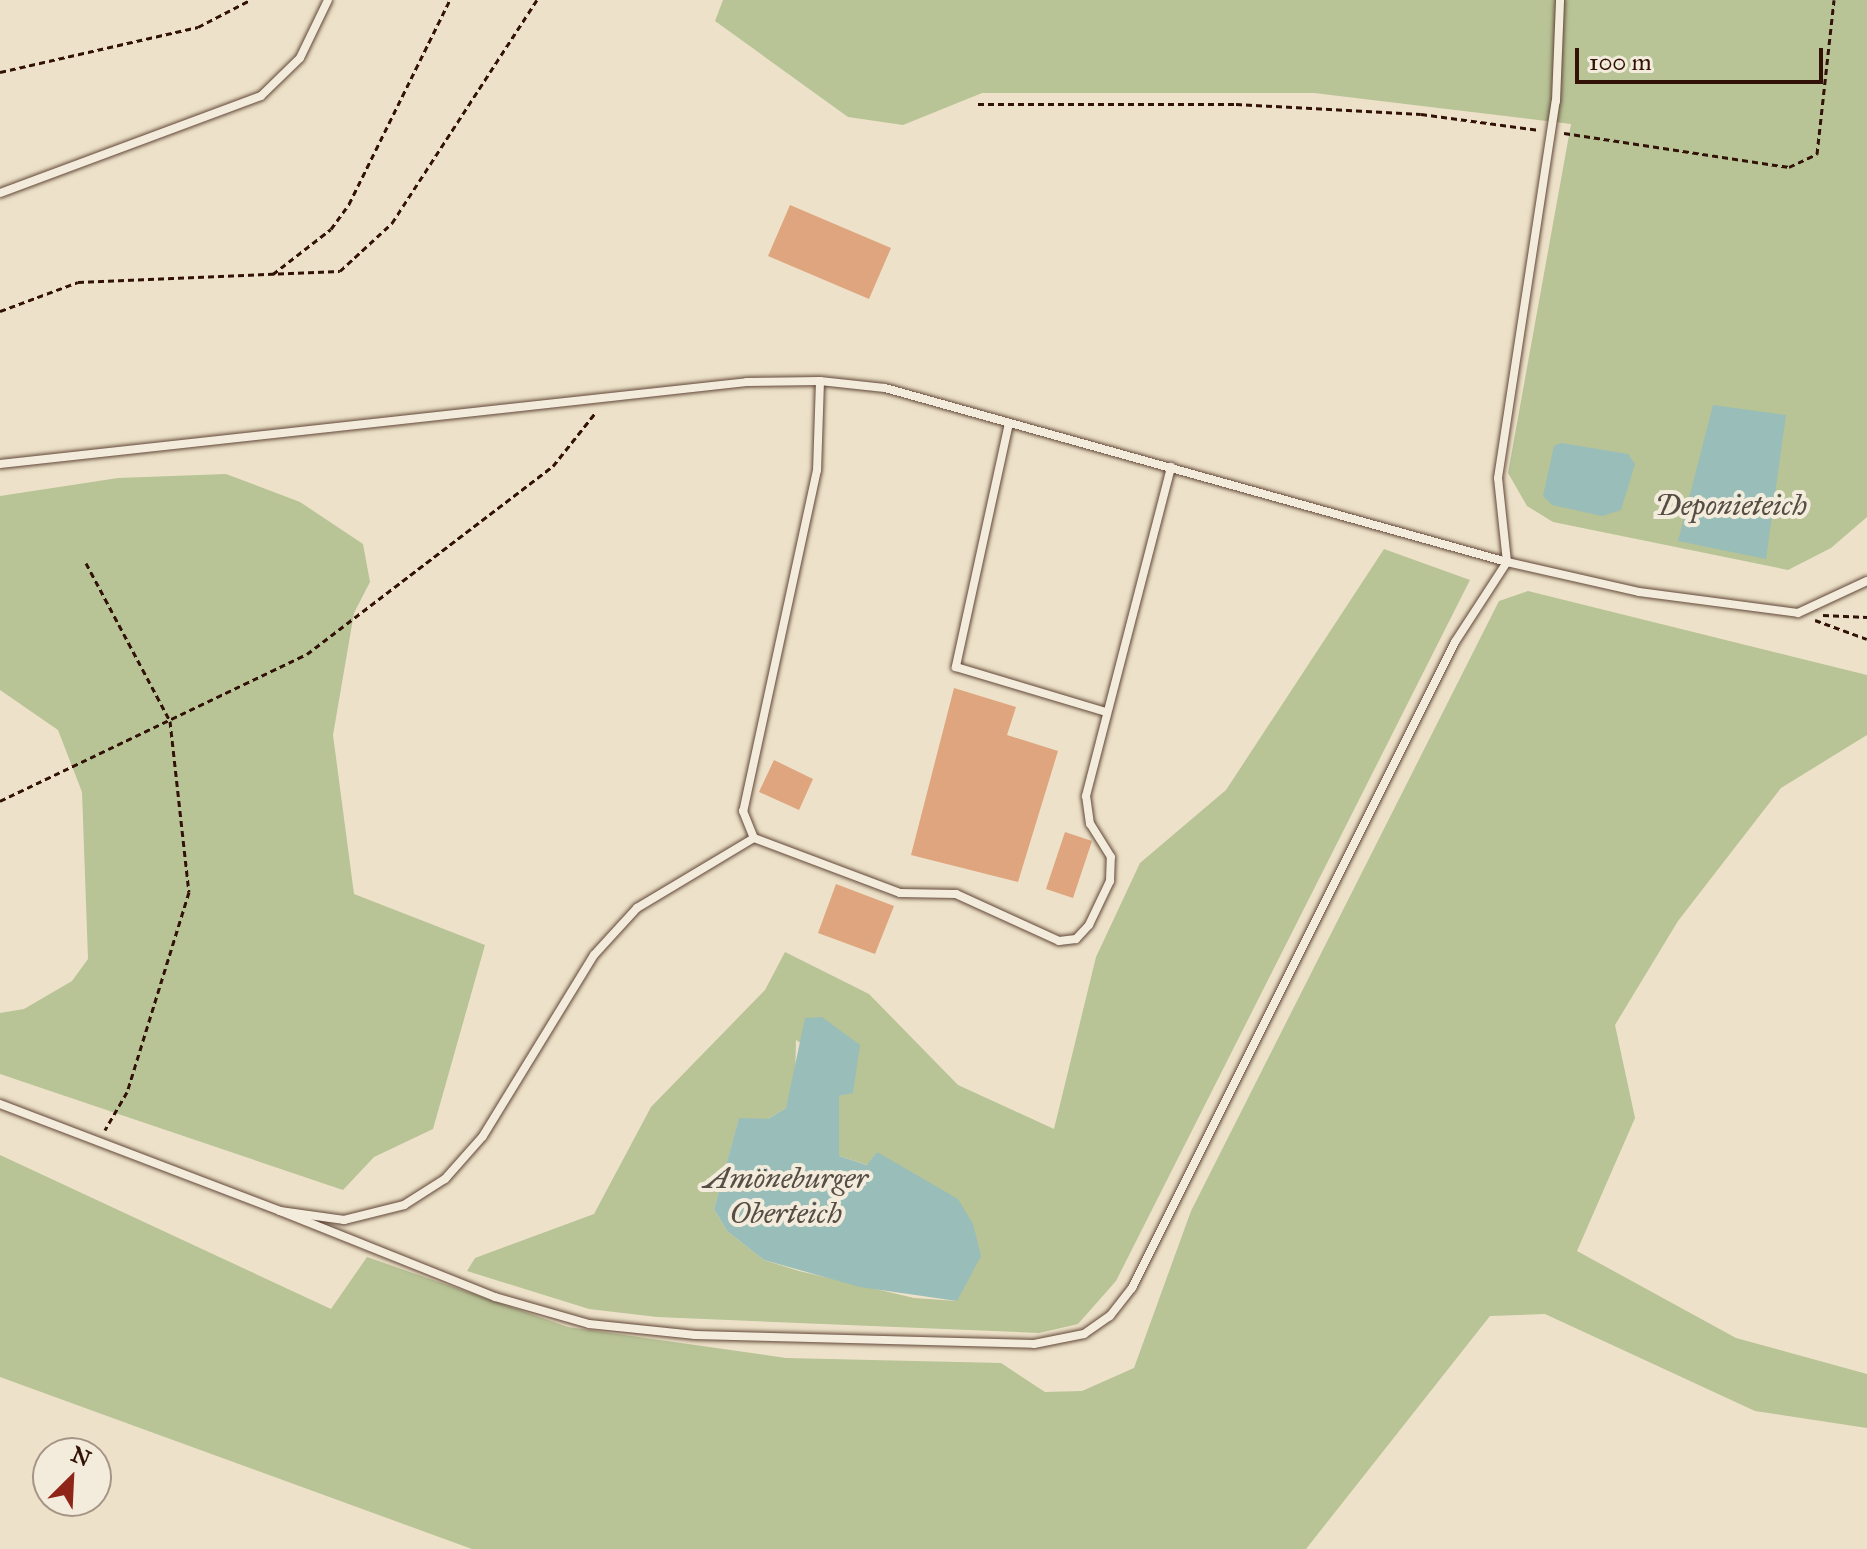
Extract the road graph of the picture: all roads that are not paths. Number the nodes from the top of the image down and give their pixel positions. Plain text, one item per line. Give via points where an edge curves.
1 (328, 0) edge
2 (1560, 0) edge
3 (0, 193) edge
4 (820, 381) junction
5 (1009, 423) junction
6 (0, 464) edge
7 (1171, 467) junction
8 (1507, 562) junction
9 (1867, 581) edge
10 (1106, 712) junction
11 (754, 838) junction
12 (0, 1104) edge
13 (280, 1211) junction

1 - 3 lane via 300,58 261,96
2 - 8 lane via 1552,131 1498,478
4 - 5 lane via 885,388
4 - 6 lane via 608,397
4 - 11 lane via 817,470 743,811
5 - 7 lane
5 - 10 lane via 956,667
7 - 8 lane
7 - 10 lane
8 - 9 lane via 1718,607 1798,613
8 - 13 lane via 1455,642 1132,1288 1110,1316 1084,1334 1034,1344 695,1335 589,1324 495,1297
10 - 11 lane via 1086,796 1090,824 1111,857 1110,881 1099,910 1076,939 1035,935 956,894 900,893
11 - 13 lane via 637,908 594,955 519,1085 445,1179 404,1205 344,1220
12 - 13 lane

